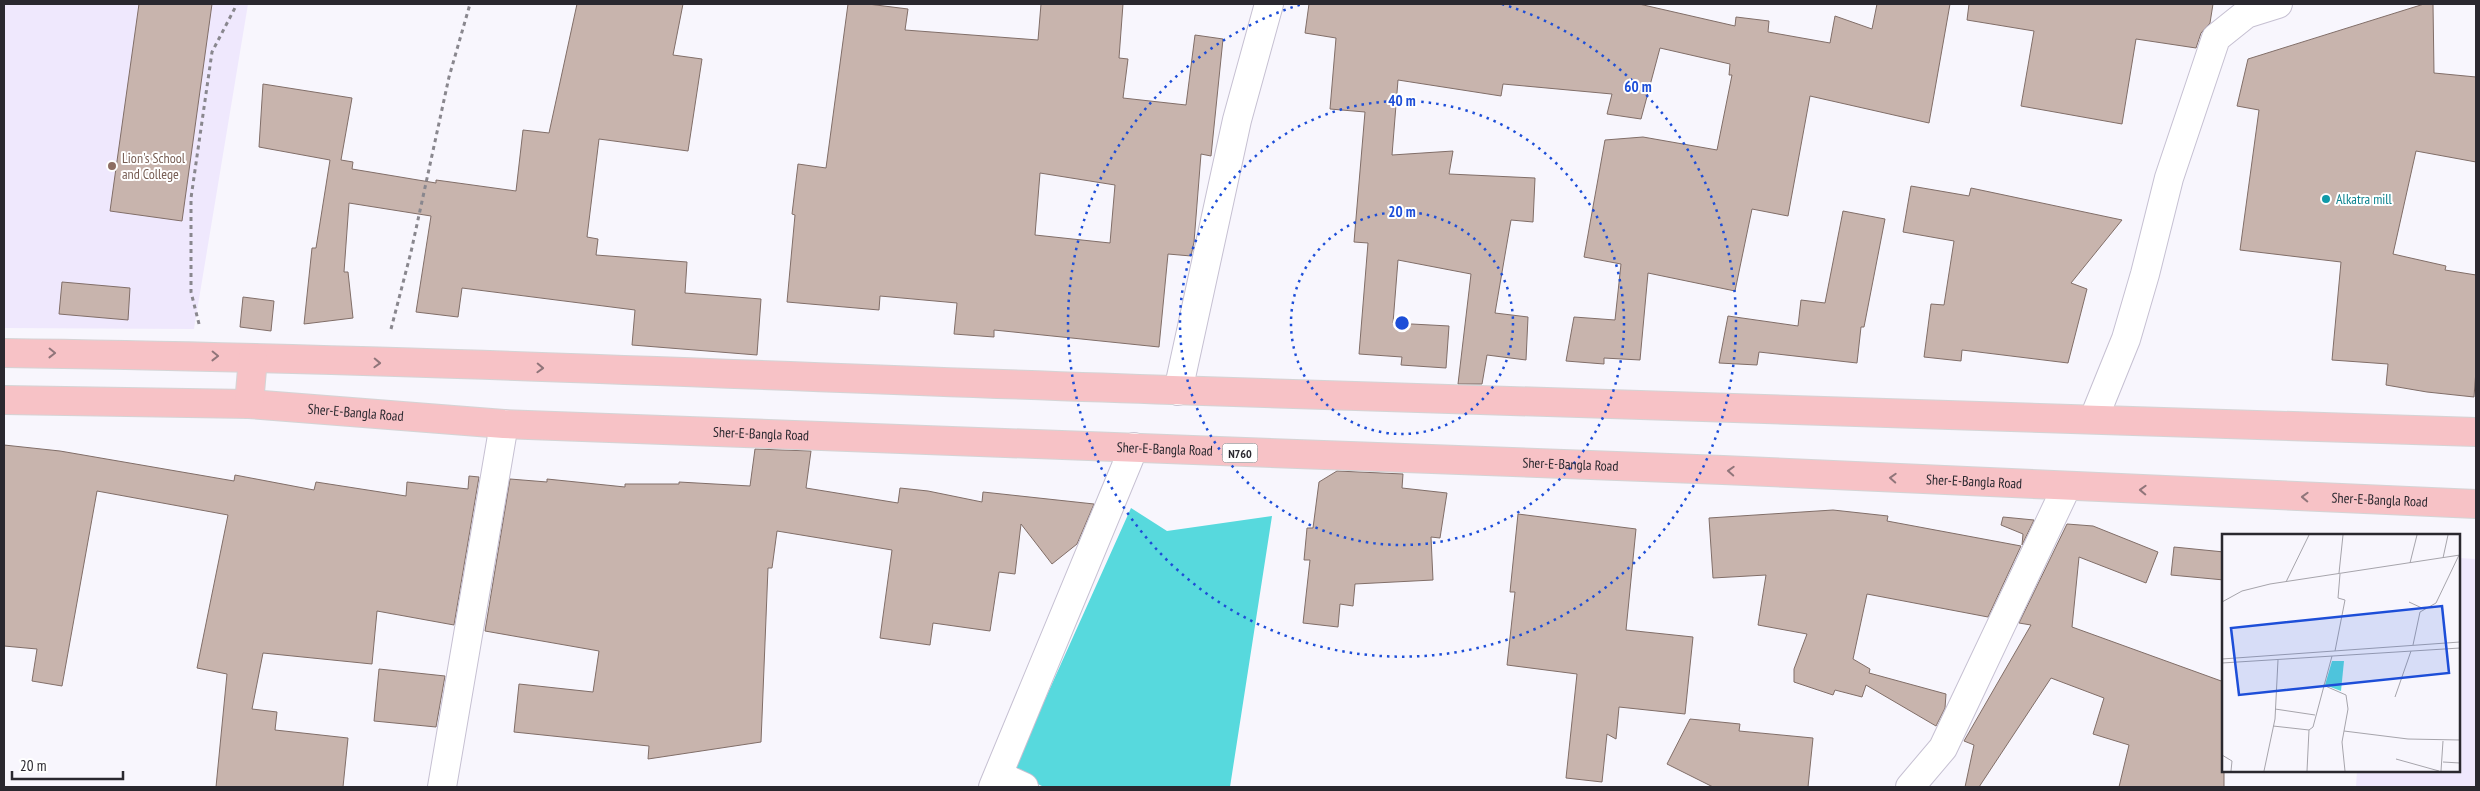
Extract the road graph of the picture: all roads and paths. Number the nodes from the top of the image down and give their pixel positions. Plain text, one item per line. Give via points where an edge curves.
1 (237, 4) edge
2 (470, 4) edge
3 (1269, 4) edge
4 (2278, 4) edge
5 (4, 353) edge
6 (221, 356) junction
7 (253, 358) junction
8 (380, 363) junction
9 (1178, 391) junction
10 (4, 400) edge
11 (249, 404) junction
12 (2094, 418) junction
13 (504, 424) junction
14 (2476, 432) edge
15 (1134, 447) junction
16 (2067, 486) junction
17 (2476, 504) edge
18 (995, 781) edge
19 (442, 787) edge
20 (1024, 787) edge
21 (1910, 787) edge

1 - 6 path via 212,52 192,198 196,320
2 - 8 path via 444,96 393,325
3 - 9 street via 1236,120
4 - 12 street via 2246,14 2216,38 2169,178 2126,339
5 -> 6 highway
6 - 7 highway
7 -> 8 highway
7 - 11 highway
8 -> 9 highway
9 - 12 highway
10 - 11 highway, Sher-E-Bangla Road / N760
11 - 13 highway, Sher-E-Bangla Road / N760
12 - 14 highway
13 - 15 highway, Sher-E-Bangla Road / N760
13 - 19 street
16 -> 15 highway, Sher-E-Bangla Road / N760
15 - 18 street
17 -> 16 highway, Sher-E-Bangla Road / N760
16 - 21 street via 1943,748
18 - 20 street

